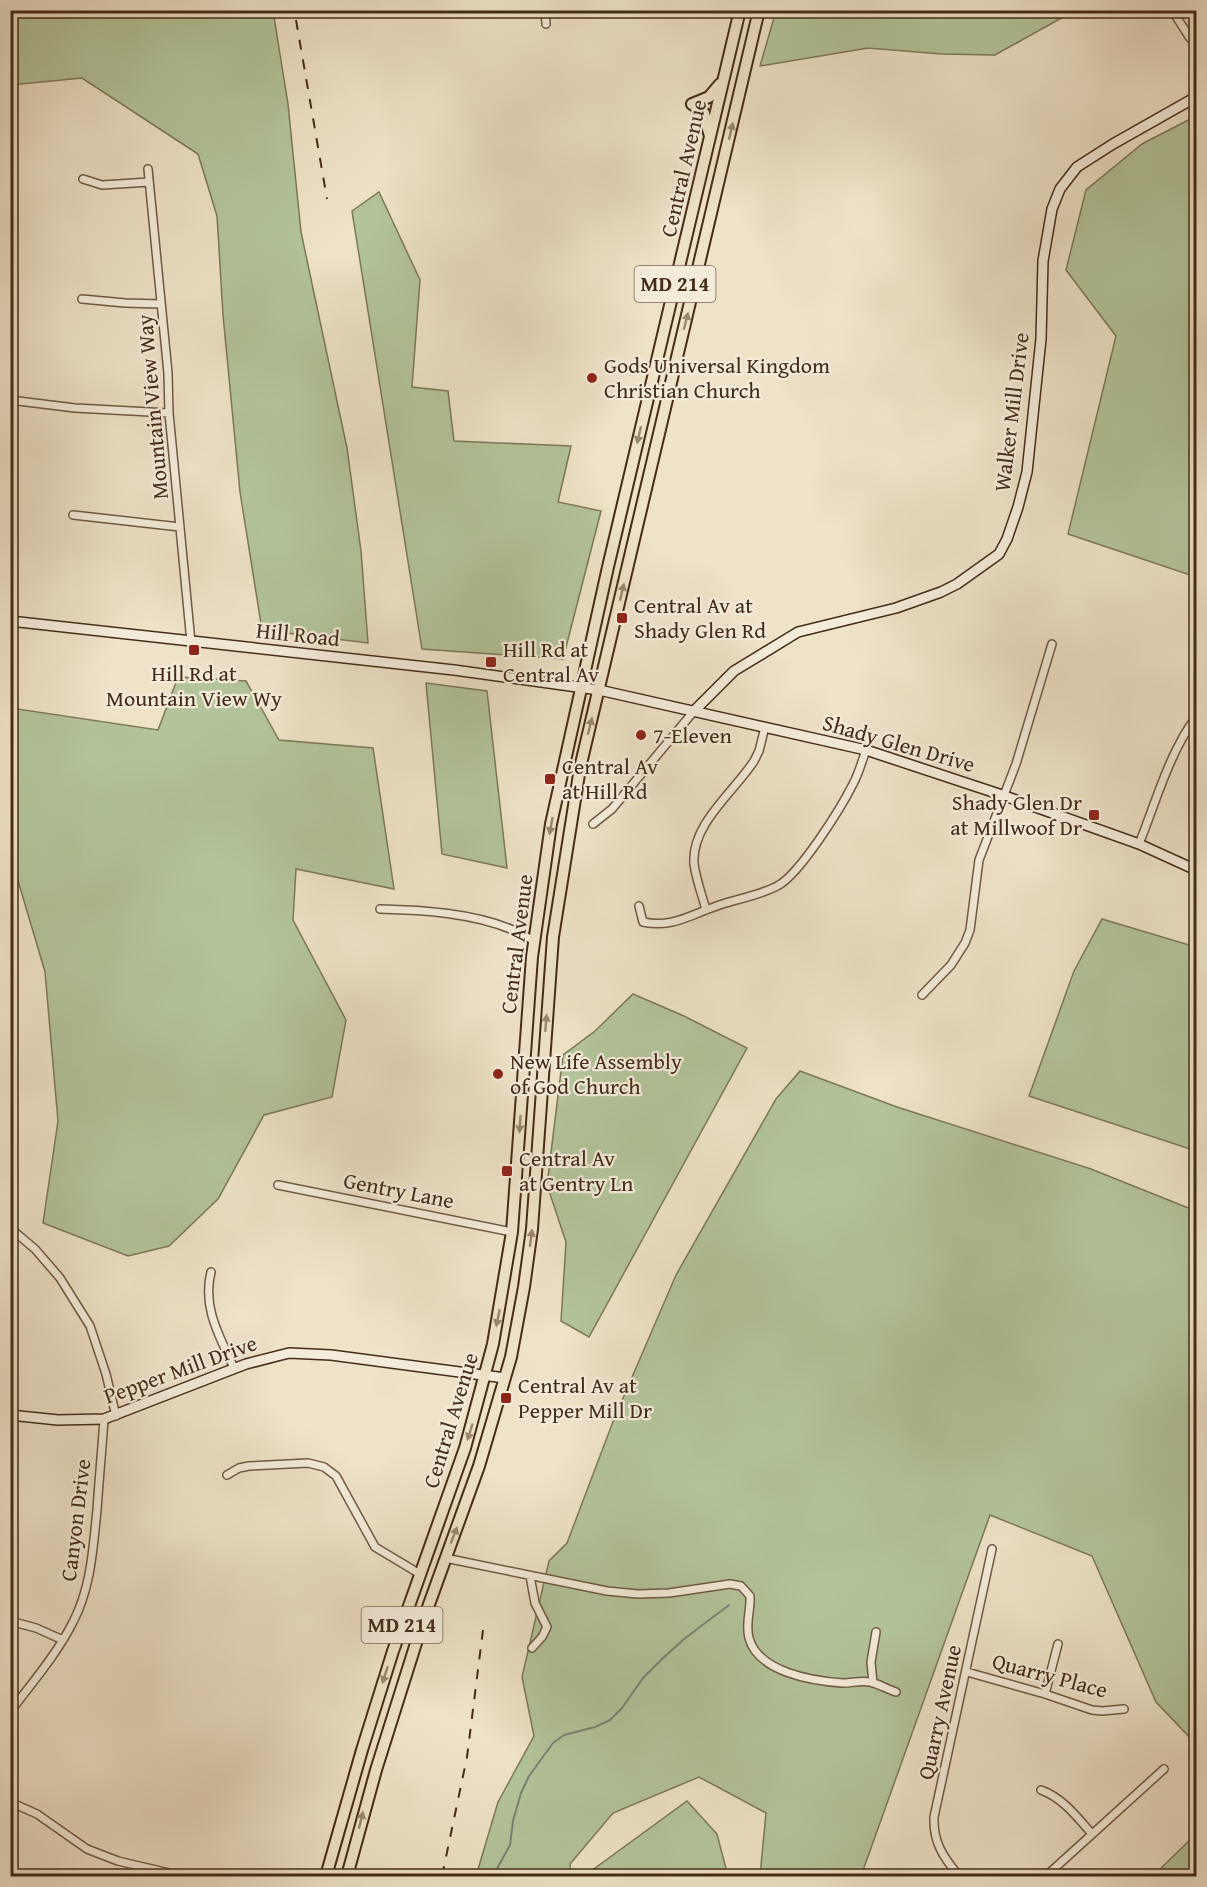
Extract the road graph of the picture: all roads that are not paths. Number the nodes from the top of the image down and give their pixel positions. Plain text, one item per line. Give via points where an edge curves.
1 (545, 10) edge
2 (740, 10) edge
3 (759, 10) edge
4 (1172, 10) edge
5 (546, 24) dead end
6 (1197, 38) edge
7 (724, 78) junction
8 (1197, 98) edge
9 (710, 138) junction
10 (148, 169) dead end
11 (83, 179) dead end
12 (149, 182) junction
13 (82, 299) dead end
14 (161, 304) junction
15 (10, 400) edge
16 (170, 413) junction
17 (73, 515) dead end
18 (180, 526) junction
19 (10, 621) edge
20 (191, 642) junction
21 (1052, 644) dead end
22 (581, 687) junction
23 (599, 690) junction
24 (694, 711) junction
25 (1197, 717) edge
26 (765, 727) junction
27 (866, 750) junction
28 (1002, 795) junction
29 (593, 824) dead end
30 (1139, 844) junction
31 (1197, 870) edge
32 (639, 906) dead end
33 (380, 909) dead end
34 (706, 910) junction
35 (533, 940) junction
36 (922, 995) dead end
37 (278, 1185) dead end
38 (512, 1232) junction
39 (16, 1233) dead end
40 (211, 1272) dead end
41 (234, 1368) junction
42 (486, 1376) junction
43 (505, 1378) junction
44 (10, 1415) edge
45 (116, 1416) junction
46 (104, 1419) junction
47 (227, 1474) dead end
48 (992, 1549) dead end
49 (446, 1558) junction
50 (420, 1574) junction
51 (530, 1576) junction
52 (10, 1621) edge
53 (876, 1632) dead end
54 (63, 1640) junction
55 (1058, 1644) dead end
56 (532, 1648) dead end
57 (967, 1672) junction
58 (873, 1683) junction
59 (896, 1692) dead end
60 (1045, 1694) junction
61 (1124, 1709) dead end
62 (10, 1712) edge
63 (1164, 1769) dead end
64 (1041, 1790) dead end
65 (10, 1802) edge
66 (1092, 1834) junction
67 (146, 1868) junction
68 (158, 1874) edge
69 (144, 1876) edge
70 (182, 1876) edge
71 (326, 1876) edge
72 (347, 1876) edge
73 (957, 1876) edge
74 (1046, 1876) edge

1 - 5 street
2 - 7 main road, Central Avenue / MD 214
23 -> 3 main road, Central Avenue / MD 214
4 - 6 street via 1190,38
7 - 9 main road, Central Avenue / MD 214
7 - 9 main road via 709,97 692,104 704,113
8 - 24 street, Walker Mill Drive via 1077,167 1060,189 1052,209 1043,261 1041,339 1027,472 999,554 940,592 896,608 798,632 734,671
9 -> 22 main road, Central Avenue / MD 214
10 - 12 street, Mountain View Way
11 - 12 street via 102,185
12 - 14 street, Mountain View Way
13 - 14 street
14 - 16 street, Mountain View Way
15 - 16 street
16 - 18 street, Mountain View Way
17 - 18 street
18 - 20 street, Mountain View Way
19 - 20 street, Hill Road
20 - 22 street, Hill Road
21 - 28 street via 1016,764
22 - 23 street, Shady Glen Drive
22 -> 35 main road, Central Avenue / MD 214 via 555,806
23 - 24 street, Shady Glen Drive
43 -> 23 main road, Central Avenue / MD 214 via 532,1229 553,937 580,768
24 - 26 street, Shady Glen Drive
24 - 29 street, Walker Mill Drive via 612,809
25 - 30 street via 1176,752
26 - 27 street, Shady Glen Drive
26 - 34 street via 754,761 697,842 695,867
27 - 28 street, Shady Glen Drive
27 - 34 street via 847,795 789,877 770,889
28 - 30 street, Shady Glen Drive
28 - 36 street via 979,861 965,943 944,974
30 - 31 street, Shady Glen Drive
32 - 34 street via 643,922 658,925
33 - 35 street via 471,918
35 -> 38 main road, Central Avenue / MD 214
37 - 38 street, Gentry Lane
38 -> 42 main road, Central Avenue / MD 214
39 - 45 street via 60,1278 90,1326
40 - 41 street via 209,1306
41 - 42 street, Pepper Mill Drive via 282,1354 306,1353
41 - 45 street, Pepper Mill Drive
42 - 43 street, Pepper Mill Drive
42 -> 50 main road, Central Avenue / MD 214
49 -> 43 main road, Central Avenue / MD 214
44 - 46 street, Pepper Mill Drive
45 - 46 street, Pepper Mill Drive
46 - 54 street, Canyon Drive via 88,1579 79,1611
47 - 50 street via 249,1466 308,1463 329,1470 375,1547
48 - 57 street, Quarry Avenue
49 - 51 street
72 -> 49 main road, Central Avenue / MD 214 via 376,1770
50 -> 71 main road, Central Avenue / MD 214 via 362,1749
51 - 56 street via 535,1603 547,1627
51 - 58 street via 638,1594 737,1585 750,1596 748,1637 765,1661 807,1678
52 - 54 street
53 - 58 street via 871,1662
54 - 62 street, Canyon Drive
55 - 60 street
57 - 60 street, Quarry Place
57 - 73 street, Quarry Avenue via 934,1817 937,1844
58 - 59 street
60 - 61 street, Quarry Place via 1099,1711
63 - 66 street
64 - 66 street via 1066,1805
65 - 67 street via 38,1814 87,1849
66 - 74 street
67 - 68 street
67 - 69 street
68 - 70 street

